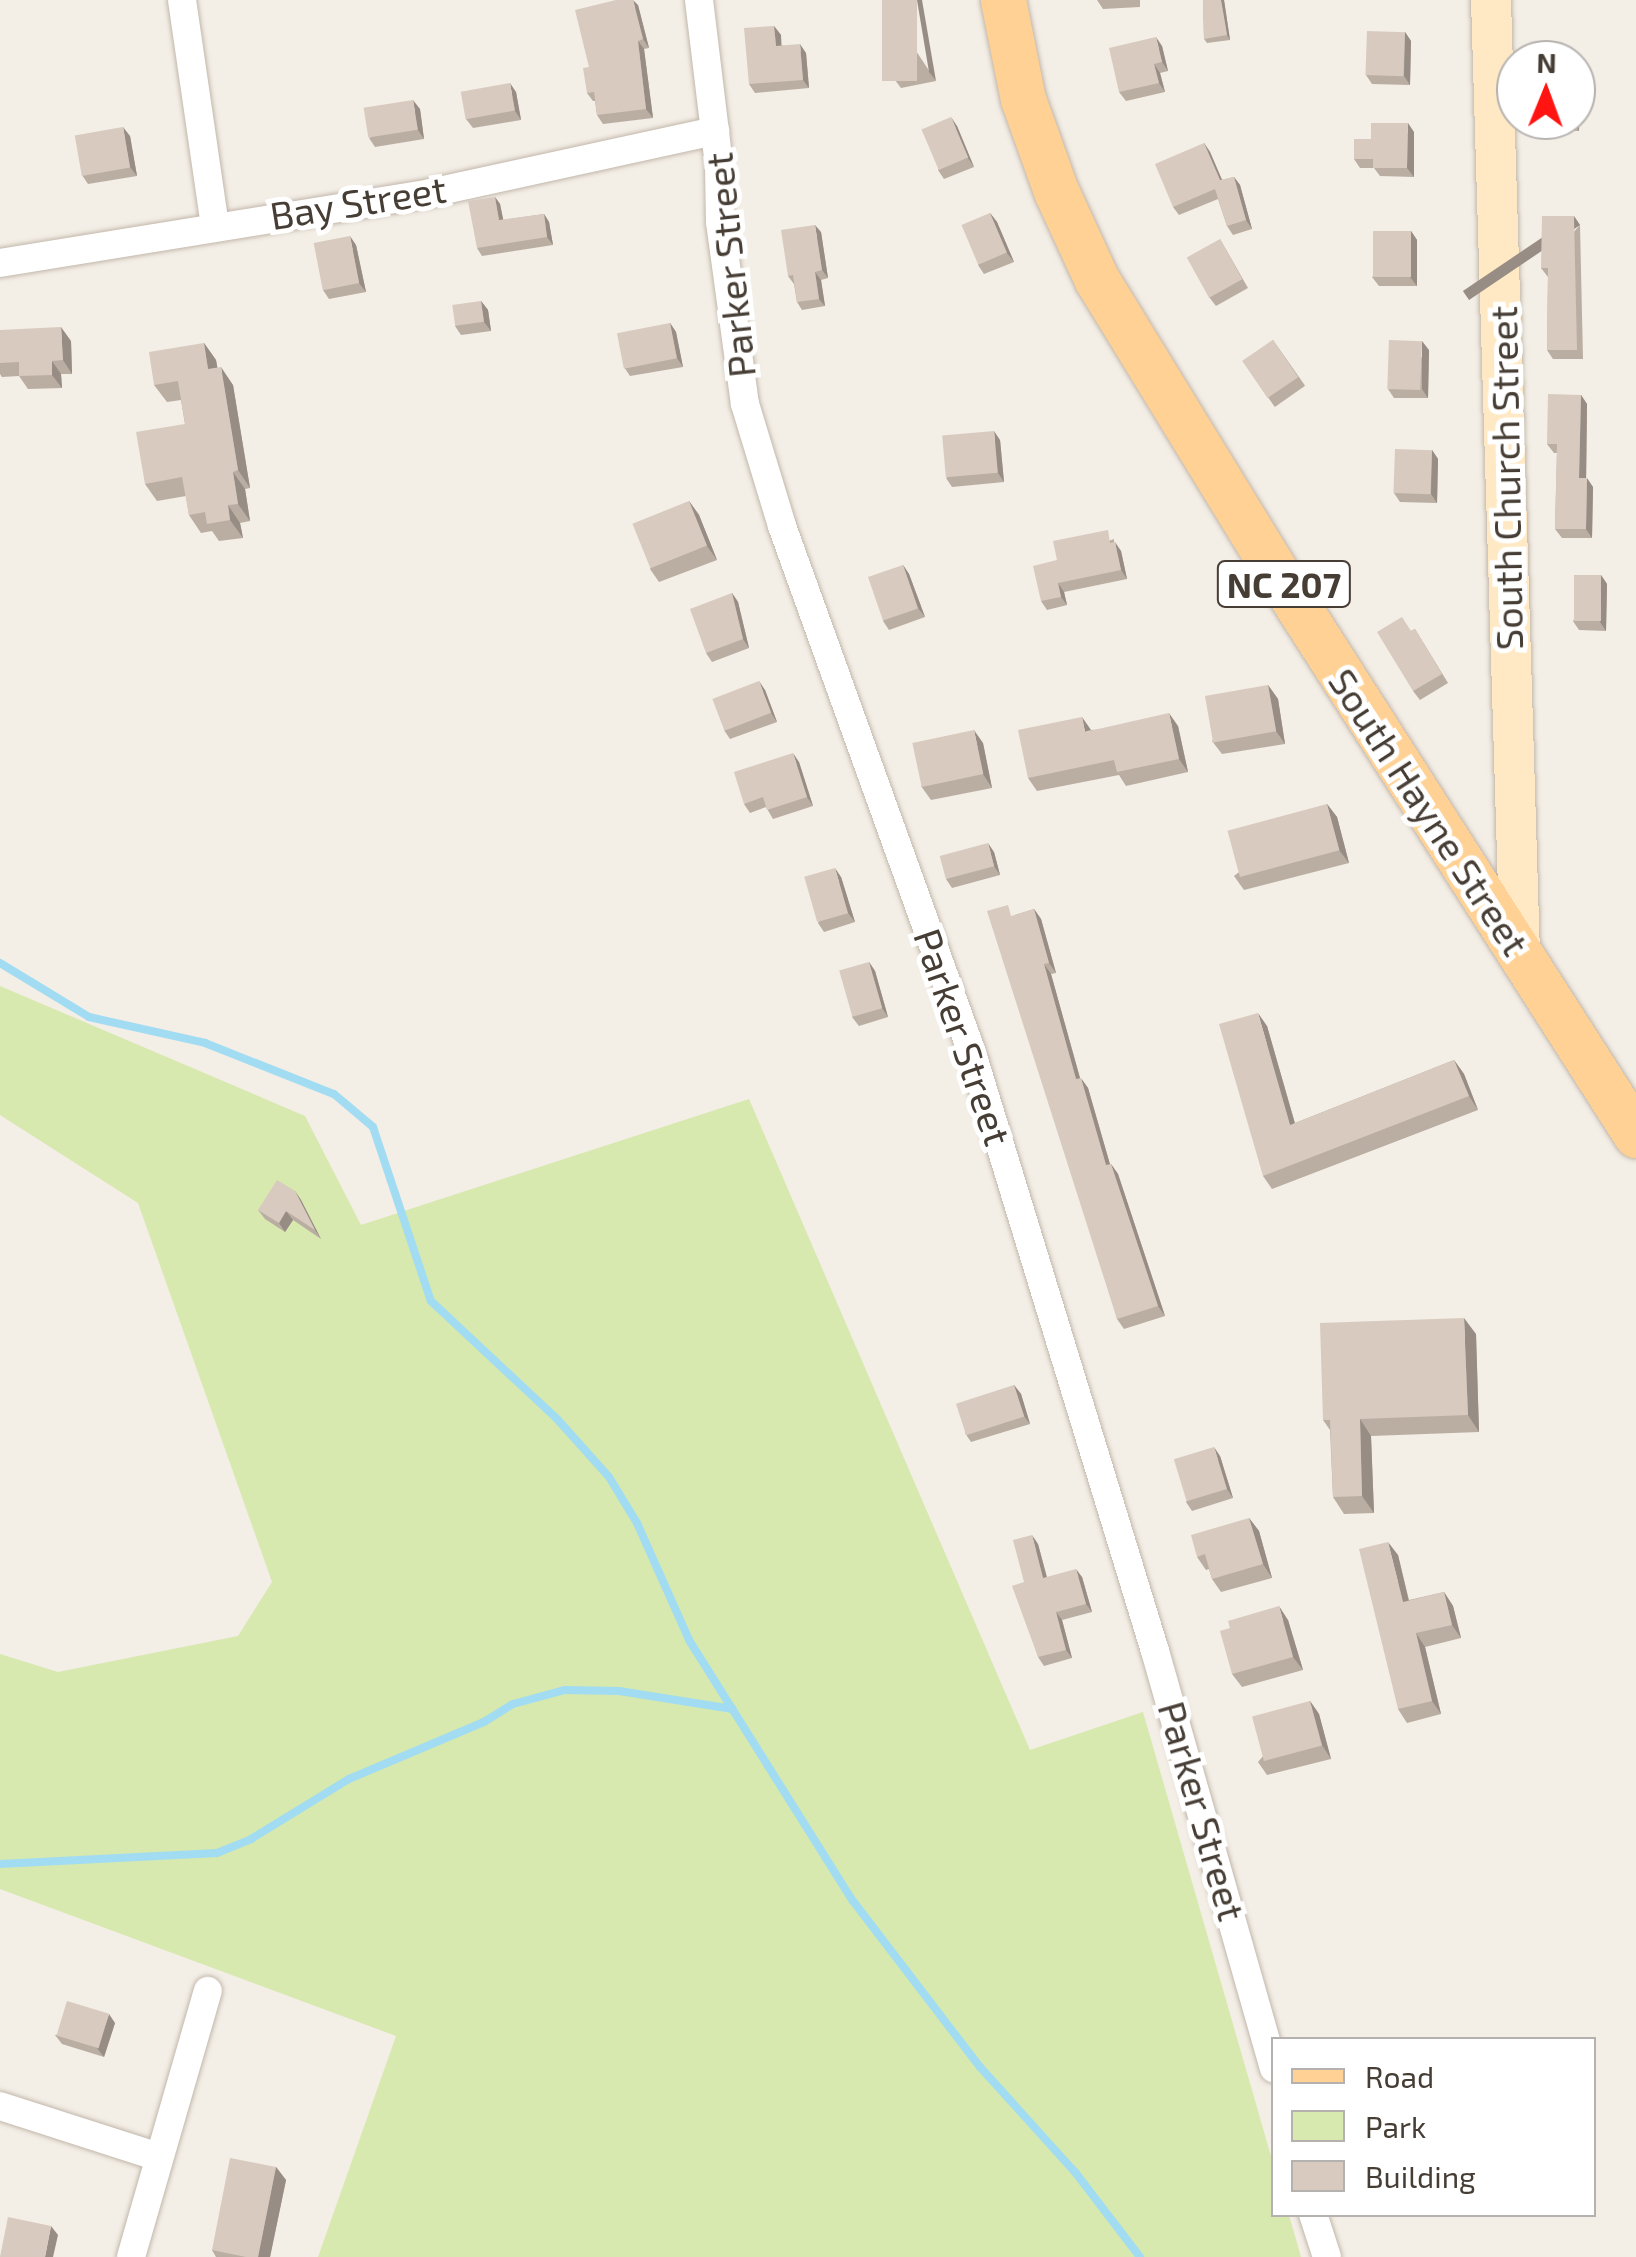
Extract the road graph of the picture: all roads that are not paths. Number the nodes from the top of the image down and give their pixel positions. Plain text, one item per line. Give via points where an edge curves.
1 (182, 0) edge
2 (699, 0) edge
3 (1002, 0) edge
4 (1492, 0) edge
5 (715, 130) junction
6 (215, 227) junction
7 (0, 263) edge
8 (1520, 955) junction
9 (1636, 1135) edge
10 (208, 1992) dead end
11 (1271, 2057) edge
12 (0, 2106) edge
13 (158, 2157) junction
14 (1314, 2217) edge
15 (131, 2257) edge
16 (1328, 2257) edge

1 - 6 street
2 - 5 street, Parker Street
3 - 8 main road, South Hayne Street / NC 207 via 1024,99 1096,280
4 - 8 street, South Church Street
5 - 6 street, Bay Street via 430,192
5 - 11 street, Parker Street via 720,222 745,404 782,526 970,1050 1155,1650
6 - 7 street, Bay Street
8 - 9 main road, South Hayne Street / NC 207
10 - 13 street
12 - 13 street
13 - 15 street
14 - 16 street

